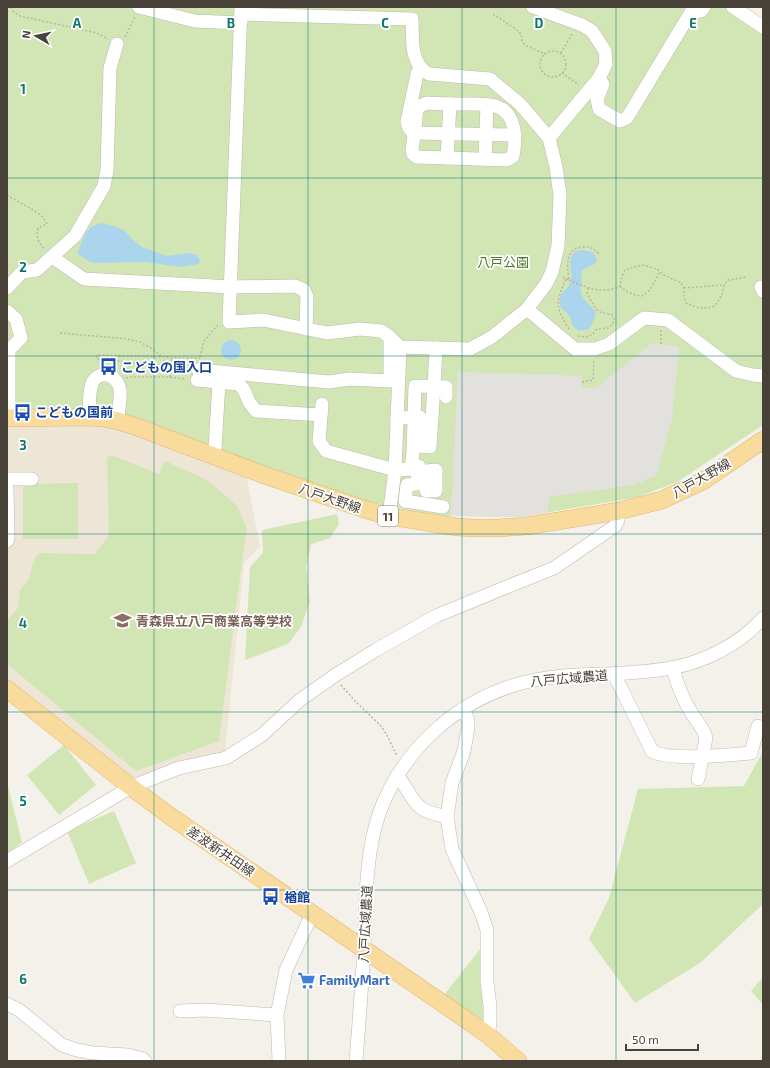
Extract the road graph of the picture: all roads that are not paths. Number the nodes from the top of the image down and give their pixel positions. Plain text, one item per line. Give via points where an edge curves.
1 (176, 7) edge
2 (533, 7) edge
3 (704, 7) edge
4 (752, 7) edge
5 (141, 8) edge
6 (735, 8) edge
7 (241, 14) edge
8 (195, 21) junction
9 (763, 27) edge
10 (117, 44) road end
11 (420, 67) junction
12 (599, 78) junction
13 (450, 104) junction
14 (487, 105) junction
15 (414, 133) junction
16 (448, 134) junction
17 (485, 134) junction
18 (515, 135) junction
19 (549, 138) junction
20 (447, 158) junction
21 (485, 159) junction
22 (52, 257) junction
23 (231, 287) junction
24 (7, 288) edge
25 (527, 309) junction
26 (7, 311) edge
27 (306, 329) junction
28 (390, 337) junction
29 (400, 347) junction
30 (436, 348) junction
31 (8, 349) edge
32 (763, 376) edge
33 (219, 382) junction
34 (434, 386) junction
35 (446, 397) dead end
36 (8, 413) edge
37 (89, 417) junction
38 (397, 418) junction
39 (414, 418) junction
40 (118, 421) junction
41 (763, 440) edge
42 (215, 448) dead end
43 (395, 470) junction
44 (419, 470) junction
45 (7, 479) edge
46 (32, 479) dead end
47 (7, 489) edge
48 (443, 507) dead end
49 (390, 508) dead end
50 (619, 511) junction
51 (7, 541) edge
52 (763, 618) edge
53 (673, 668) junction
54 (614, 674) junction
55 (7, 689) edge
56 (463, 709) junction
57 (758, 726) dead end
58 (702, 757) junction
59 (397, 775) junction
60 (698, 779) dead end
61 (131, 787) junction
62 (447, 817) junction
63 (7, 861) edge
64 (312, 914) junction
65 (364, 949) junction
66 (7, 1004) edge
67 (180, 1011) dead end
68 (277, 1015) junction
69 (488, 1035) junction
70 (117, 1058) edge
71 (146, 1061) edge
72 (279, 1061) edge
73 (356, 1061) edge
74 (518, 1061) edge

1 - 8 street
2 - 12 street via 578,23 592,31 605,51 606,64
3 - 12 street via 701,11 691,12 627,118 620,121 599,109 597,99 604,84
4 - 6 street
5 - 8 street
6 - 9 street
7 - 8 street
7 - 11 street via 412,19 413,53
7 - 23 street
10 - 22 street via 110,68 107,170 104,186 75,236
11 - 15 street via 407,122 408,128
11 - 19 street via 429,74 490,79 520,104
12 - 19 street
13 - 14 street
13 - 15 street via 427,103 420,106 417,110
13 - 16 street
14 - 17 street
14 - 18 street via 499,107 508,114
15 - 16 street
15 - 20 street via 412,151 415,156
16 - 17 street
16 - 20 street
17 - 18 street
17 - 21 street
18 - 21 street via 513,156 507,160
19 - 25 street via 560,195 558,246 552,272
20 - 21 street
22 - 23 street via 84,280
22 - 24 street via 37,270 22,272
23 - 27 street via 230,322 263,320
23 - 27 street via 295,286 304,290 307,297
25 - 30 street via 492,337 470,349
25 - 32 street via 575,349 595,349 609,344 644,318 668,320 736,371
26 - 31 street via 16,319 21,338
27 - 28 street via 327,333 360,329 381,331
28 - 29 street
28 - 33 street via 390,380 349,379 329,382 198,369
29 - 30 street
29 - 38 street
30 - 34 street
31 - 36 street
33 - 42 street
33 - 43 street via 239,384 248,402 256,410 322,410 319,441 326,451
34 - 35 street via 446,387
34 - 39 street via 415,386
34 - 39 street via 430,447 418,446 420,417
36 - 37 main road, 八戸大野線 / 11
37 - 40 main road, 八戸大野線 / 11
37 - 40 street via 94,380 106,375 117,381 120,389
38 - 39 street
38 - 43 street
39 - 44 street via 413,452 420,454
40 - 50 main road, 八戸大野線 / 11 via 340,502 389,516 457,527 497,528 527,526
41 - 50 main road, 八戸大野線 / 11 via 685,490 662,500
43 - 44 street
43 - 49 street
44 - 48 street via 417,484 407,485 405,501
45 - 46 street
47 - 51 street
50 - 61 street via 615,526 554,568 436,616 376,650 300,700 262,735 226,758 179,768
52 - 53 street, 八戸広域農道 via 737,641 722,650
53 - 54 street, 八戸広域農道
53 - 58 street via 682,697 705,733
54 - 56 street, 八戸広域農道 via 527,681 475,701
54 - 58 street via 652,751
55 - 61 main road, 差波新井田線
56 - 59 street, 八戸広域農道 via 427,737
56 - 62 street via 468,720 468,728 464,751 452,783
57 - 58 street via 751,753
58 - 60 street
59 - 62 street via 421,808
59 - 65 street, 八戸広域農道 via 379,814 373,836 369,859
61 - 63 street
61 - 64 main road, 差波新井田線
62 - 69 street via 452,849 487,930 487,982 490,1006
64 - 65 main road, 差波新井田線
64 - 68 street via 286,970
65 - 69 main road, 差波新井田線
65 - 73 street, 八戸広域農道
66 - 70 street via 19,1010 62,1045
67 - 68 street via 205,1010
68 - 72 street
69 - 74 main road, 差波新井田線
70 - 71 street via 128,1055

